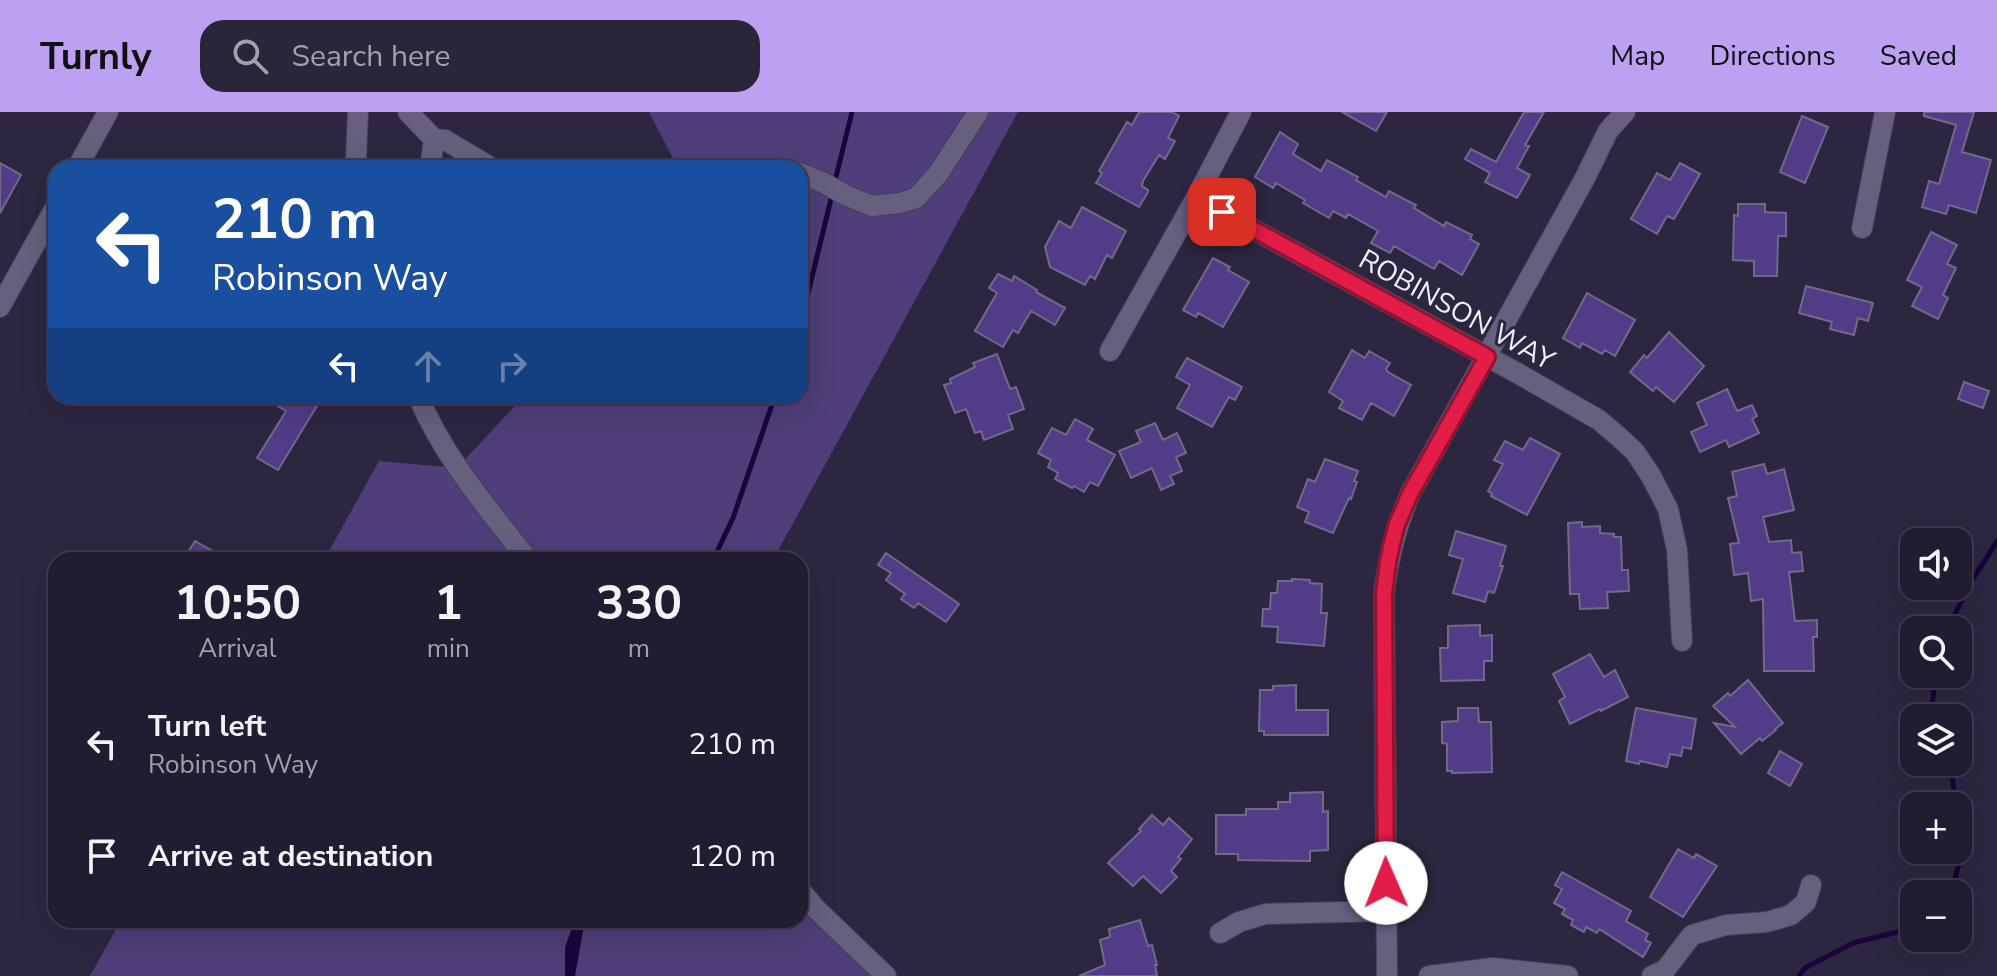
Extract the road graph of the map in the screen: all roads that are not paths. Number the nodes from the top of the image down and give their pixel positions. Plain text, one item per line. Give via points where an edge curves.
1 (108, 112) edge
2 (358, 112) edge
3 (408, 112) edge
4 (978, 112) edge
5 (1241, 112) edge
6 (1625, 112) edge
7 (1885, 112) edge
8 (434, 139) junction
9 (81, 160) edge
10 (356, 160) edge
11 (431, 160) edge
12 (479, 160) edge
13 (808, 177) edge
14 (1196, 198) junction
15 (48, 220) edge
16 (1862, 228) dead end
17 (0, 307) edge
18 (1110, 351) dead end
19 (1487, 357) junction
20 (421, 404) edge
21 (522, 552) edge
22 (1682, 641) dead end
23 (1811, 885) dead end
24 (808, 900) edge
25 (1386, 911) junction
26 (1220, 933) dead end
27 (886, 976) edge
28 (1387, 976) edge
29 (1429, 976) edge
30 (1568, 976) edge
31 (1652, 976) edge

1 - 9 street
2 - 10 street
3 - 8 street
4 - 13 street via 916,198 872,206
5 - 14 street
6 - 19 street via 1608,131
7 - 16 street
8 - 11 street
8 - 12 street
14 - 18 street
14 - 19 street, ROBINSON WAY
15 - 17 street
19 - 22 street, ROBINSON WAY via 1599,420 1635,452 1668,509 1677,550
19 - 25 street via 1410,494 1388,562
20 - 21 street via 457,469
23 - 31 street via 1806,902 1791,915 1692,935 1665,970
24 - 27 street
25 - 26 street via 1265,914
25 - 28 street
29 - 30 street via 1493,968

